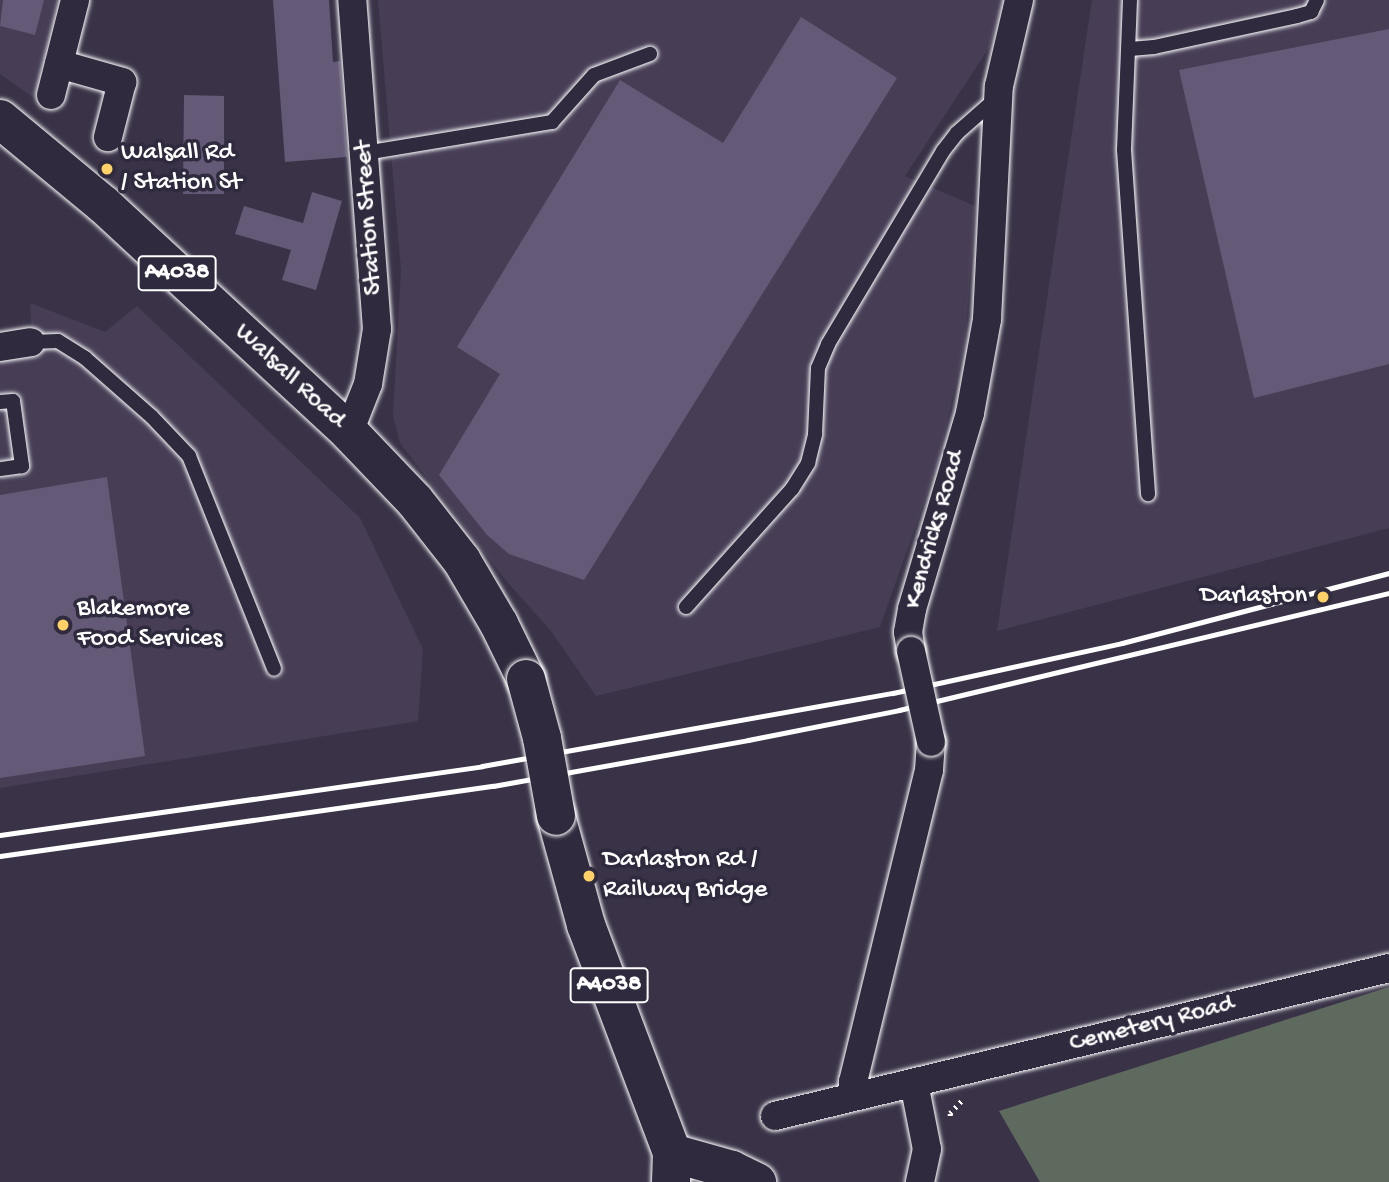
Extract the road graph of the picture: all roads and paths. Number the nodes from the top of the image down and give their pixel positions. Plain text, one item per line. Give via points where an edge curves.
1 (75, 0) edge
2 (352, 0) edge
3 (1019, 0) edge
4 (1130, 0) edge
5 (1317, 0) edge
6 (1130, 49) junction
7 (650, 54) dead end
8 (59, 64) junction
9 (51, 95) dead end
10 (999, 96) junction
11 (0, 119) edge
12 (108, 137) dead end
13 (365, 153) junction
14 (31, 342) joint
15 (0, 347) edge
16 (0, 402) edge
17 (349, 432) junction
18 (0, 469) edge
19 (1148, 494) dead end
20 (686, 607) dead end
21 (274, 669) dead end
22 (1389, 968) edge
23 (984, 1066) junction
24 (915, 1083) junction
25 (853, 1096) junction
26 (775, 1116) dead end
27 (952, 1125) dead end
28 (671, 1167) edge
29 (757, 1182) edge
30 (920, 1182) edge

1 - 8 street
2 - 13 street, Station Street
3 - 10 street, Kendricks Road
4 - 6 lane
5 - 6 lane via 1311,12 1297,16
6 - 19 lane via 1124,150
7 - 13 lane via 594,75 552,122
8 - 9 street
8 - 12 street via 122,82
10 - 20 lane via 943,151 828,344 818,368 815,434 808,463 792,489
10 - 25 street, Kendricks Road, bridge via 987,318 970,414 908,632 931,742 929,770
11 - 17 main road, Walsall Road / A4038 via 104,205
13 - 17 street, Station Street via 377,329 368,384
14 - 15 street
14 - 21 lane via 58,341 85,358 189,456
16 - 18 lane via 13,401 22,466
17 - 28 main road, Walsall Road / A4038, bridge via 415,501 462,561 526,679 586,925
22 - 23 street, Cemetery Road
23 - 24 street, Cemetery Road
23 - 27 path via 969,1093 950,1113
24 - 25 street, Cemetery Road
24 - 30 street via 927,1149
25 - 26 street, Cemetery Road
28 - 29 main road via 732,1170

